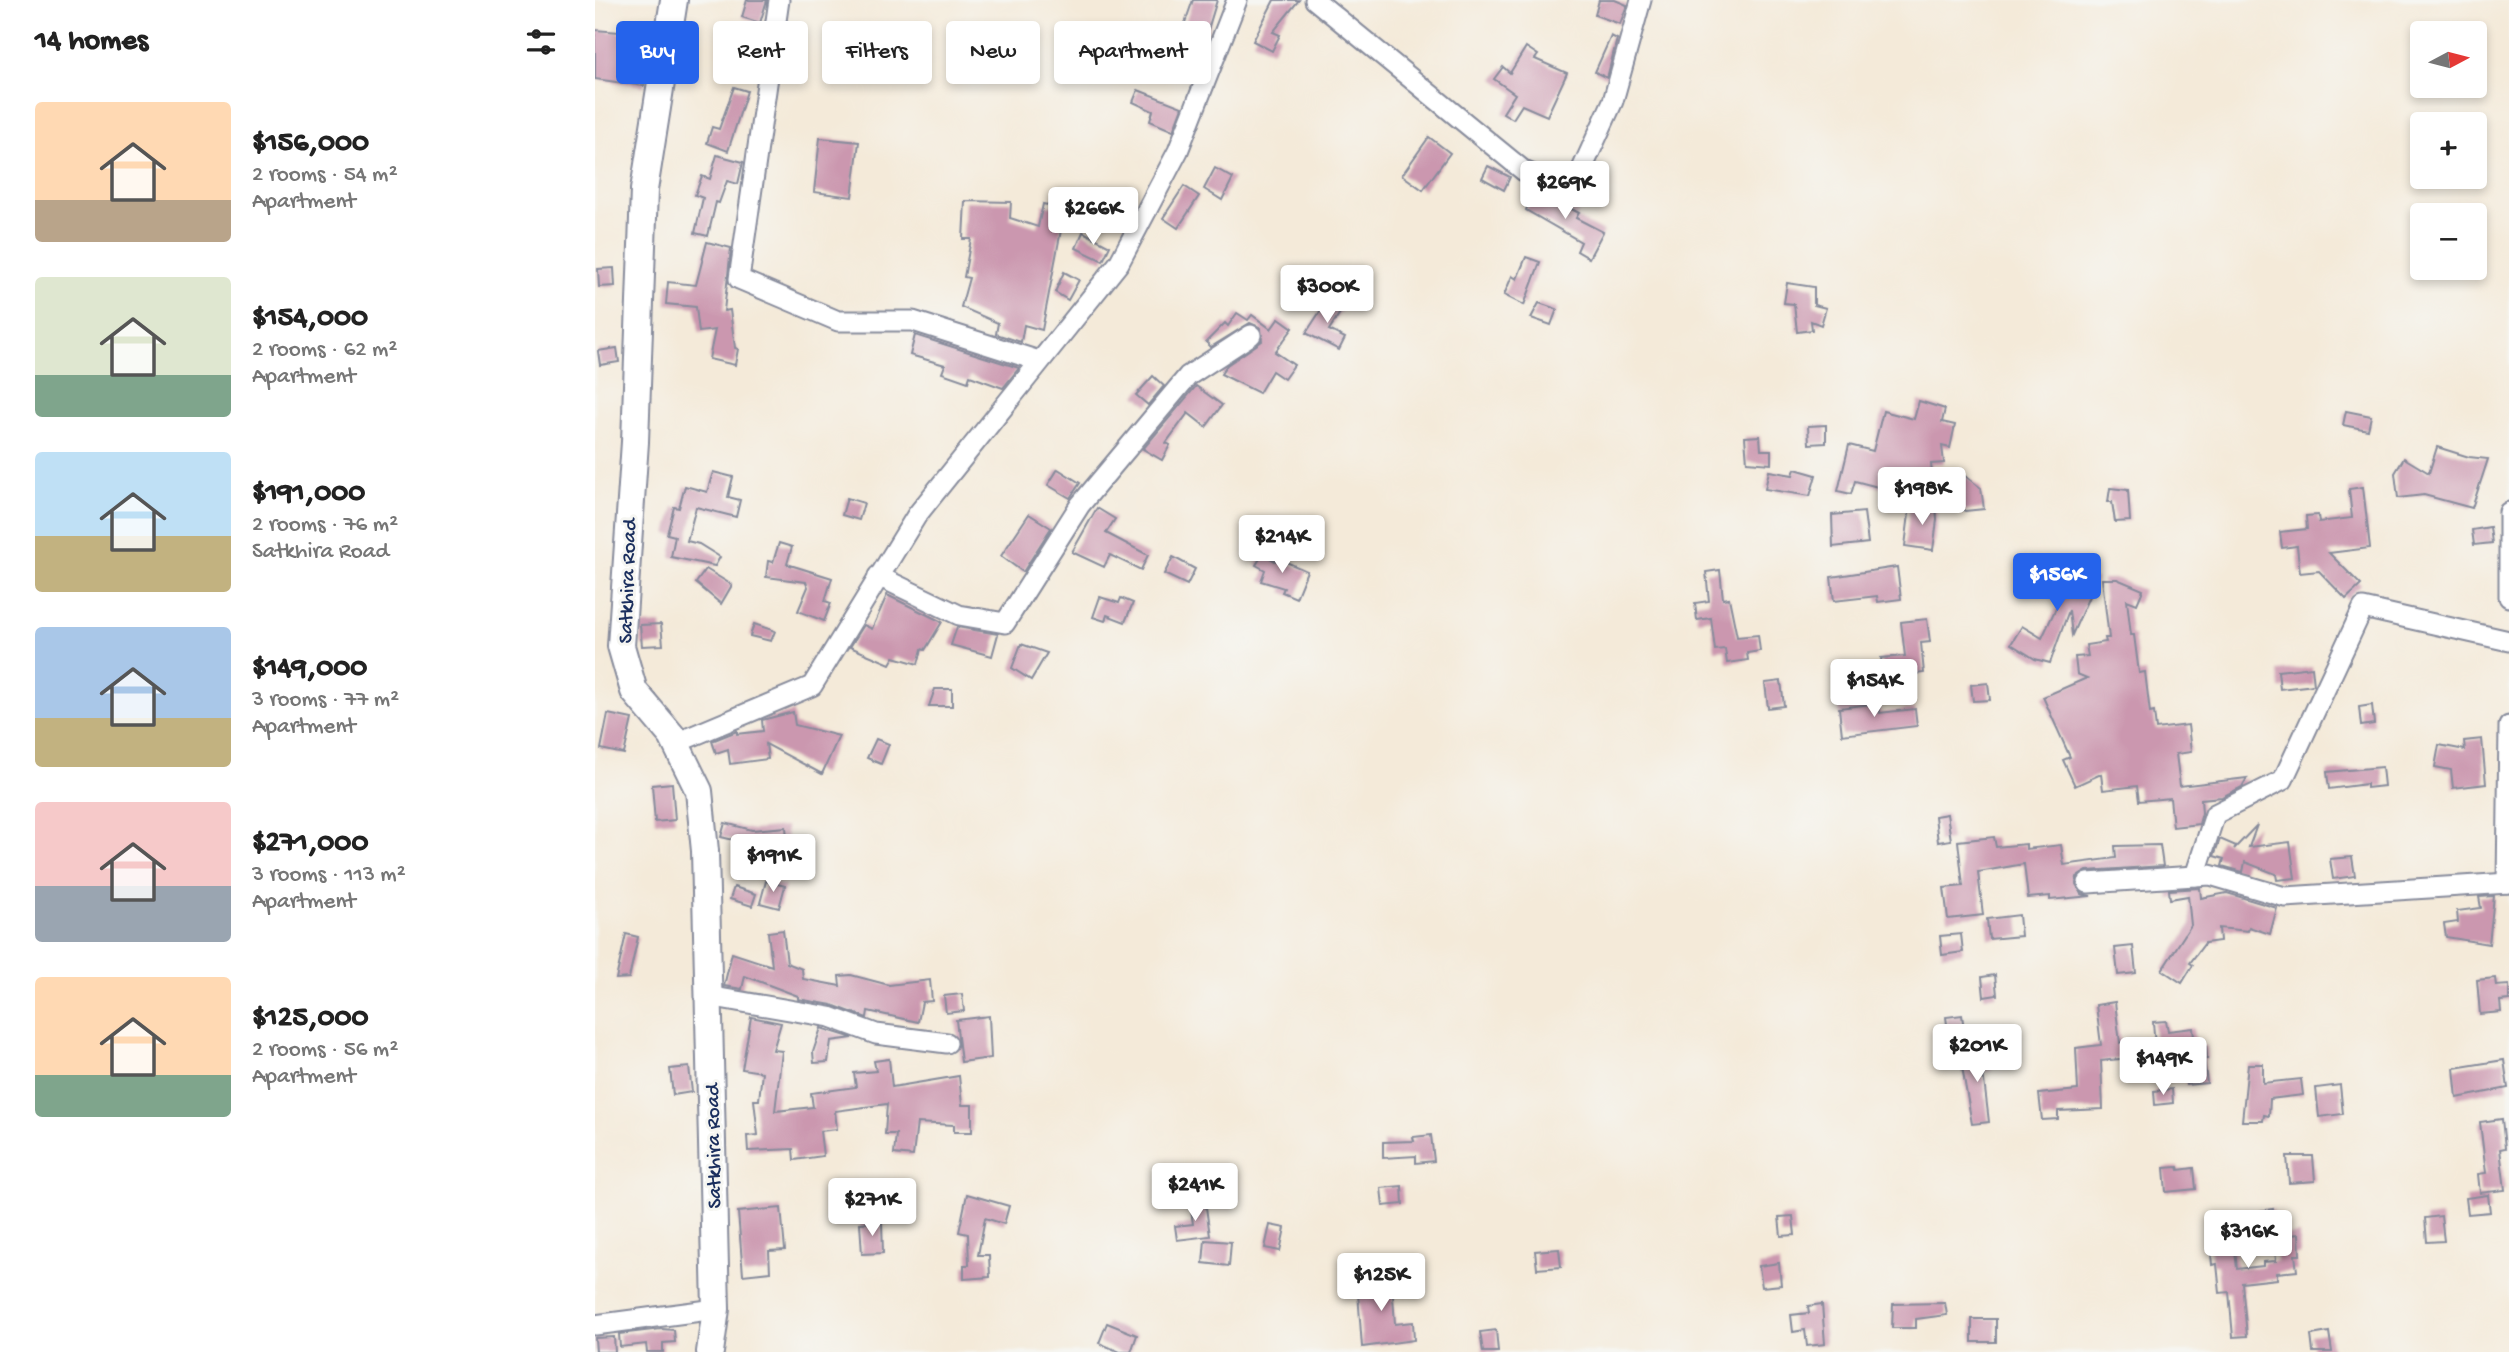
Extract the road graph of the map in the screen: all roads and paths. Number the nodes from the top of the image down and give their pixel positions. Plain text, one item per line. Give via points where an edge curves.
1 (674, 0) edge
2 (779, 0) edge
3 (1237, 0) edge
4 (1315, 0) edge
5 (1641, 0) edge
6 (1251, 335) dead end
7 (1039, 361) junction
8 (2509, 512) edge
9 (878, 576) junction
10 (2509, 597) edge
11 (2509, 642) edge
12 (2509, 726) edge
13 (675, 743) junction
14 (2195, 876) junction
15 (2088, 883) dead end
16 (2508, 883) edge
17 (708, 996) junction
18 (947, 1043) dead end
19 (716, 1309) junction
20 (595, 1325) edge
21 (710, 1352) edge

1 - 13 main road, Satkhira Road via 644,190 635,442 621,646 634,691
2 - 7 street via 739,279 838,321 912,321
3 - 7 street via 1178,151 1119,263
4 - 5 street via 1524,171 1572,191 1613,101
6 - 9 street via 1188,376 1080,505 1005,623 959,615
7 - 9 street via 916,515
8 - 10 street
9 - 13 street via 812,686
11 - 14 street via 2363,608 2283,780 2215,814
12 - 16 street
13 - 17 main road, Satkhira Road via 699,791
14 - 15 street
14 - 16 street via 2210,875 2285,897
17 - 18 street via 830,1017 876,1034
17 - 19 main road, Satkhira Road
19 - 20 street
19 - 21 main road, Satkhira Road

